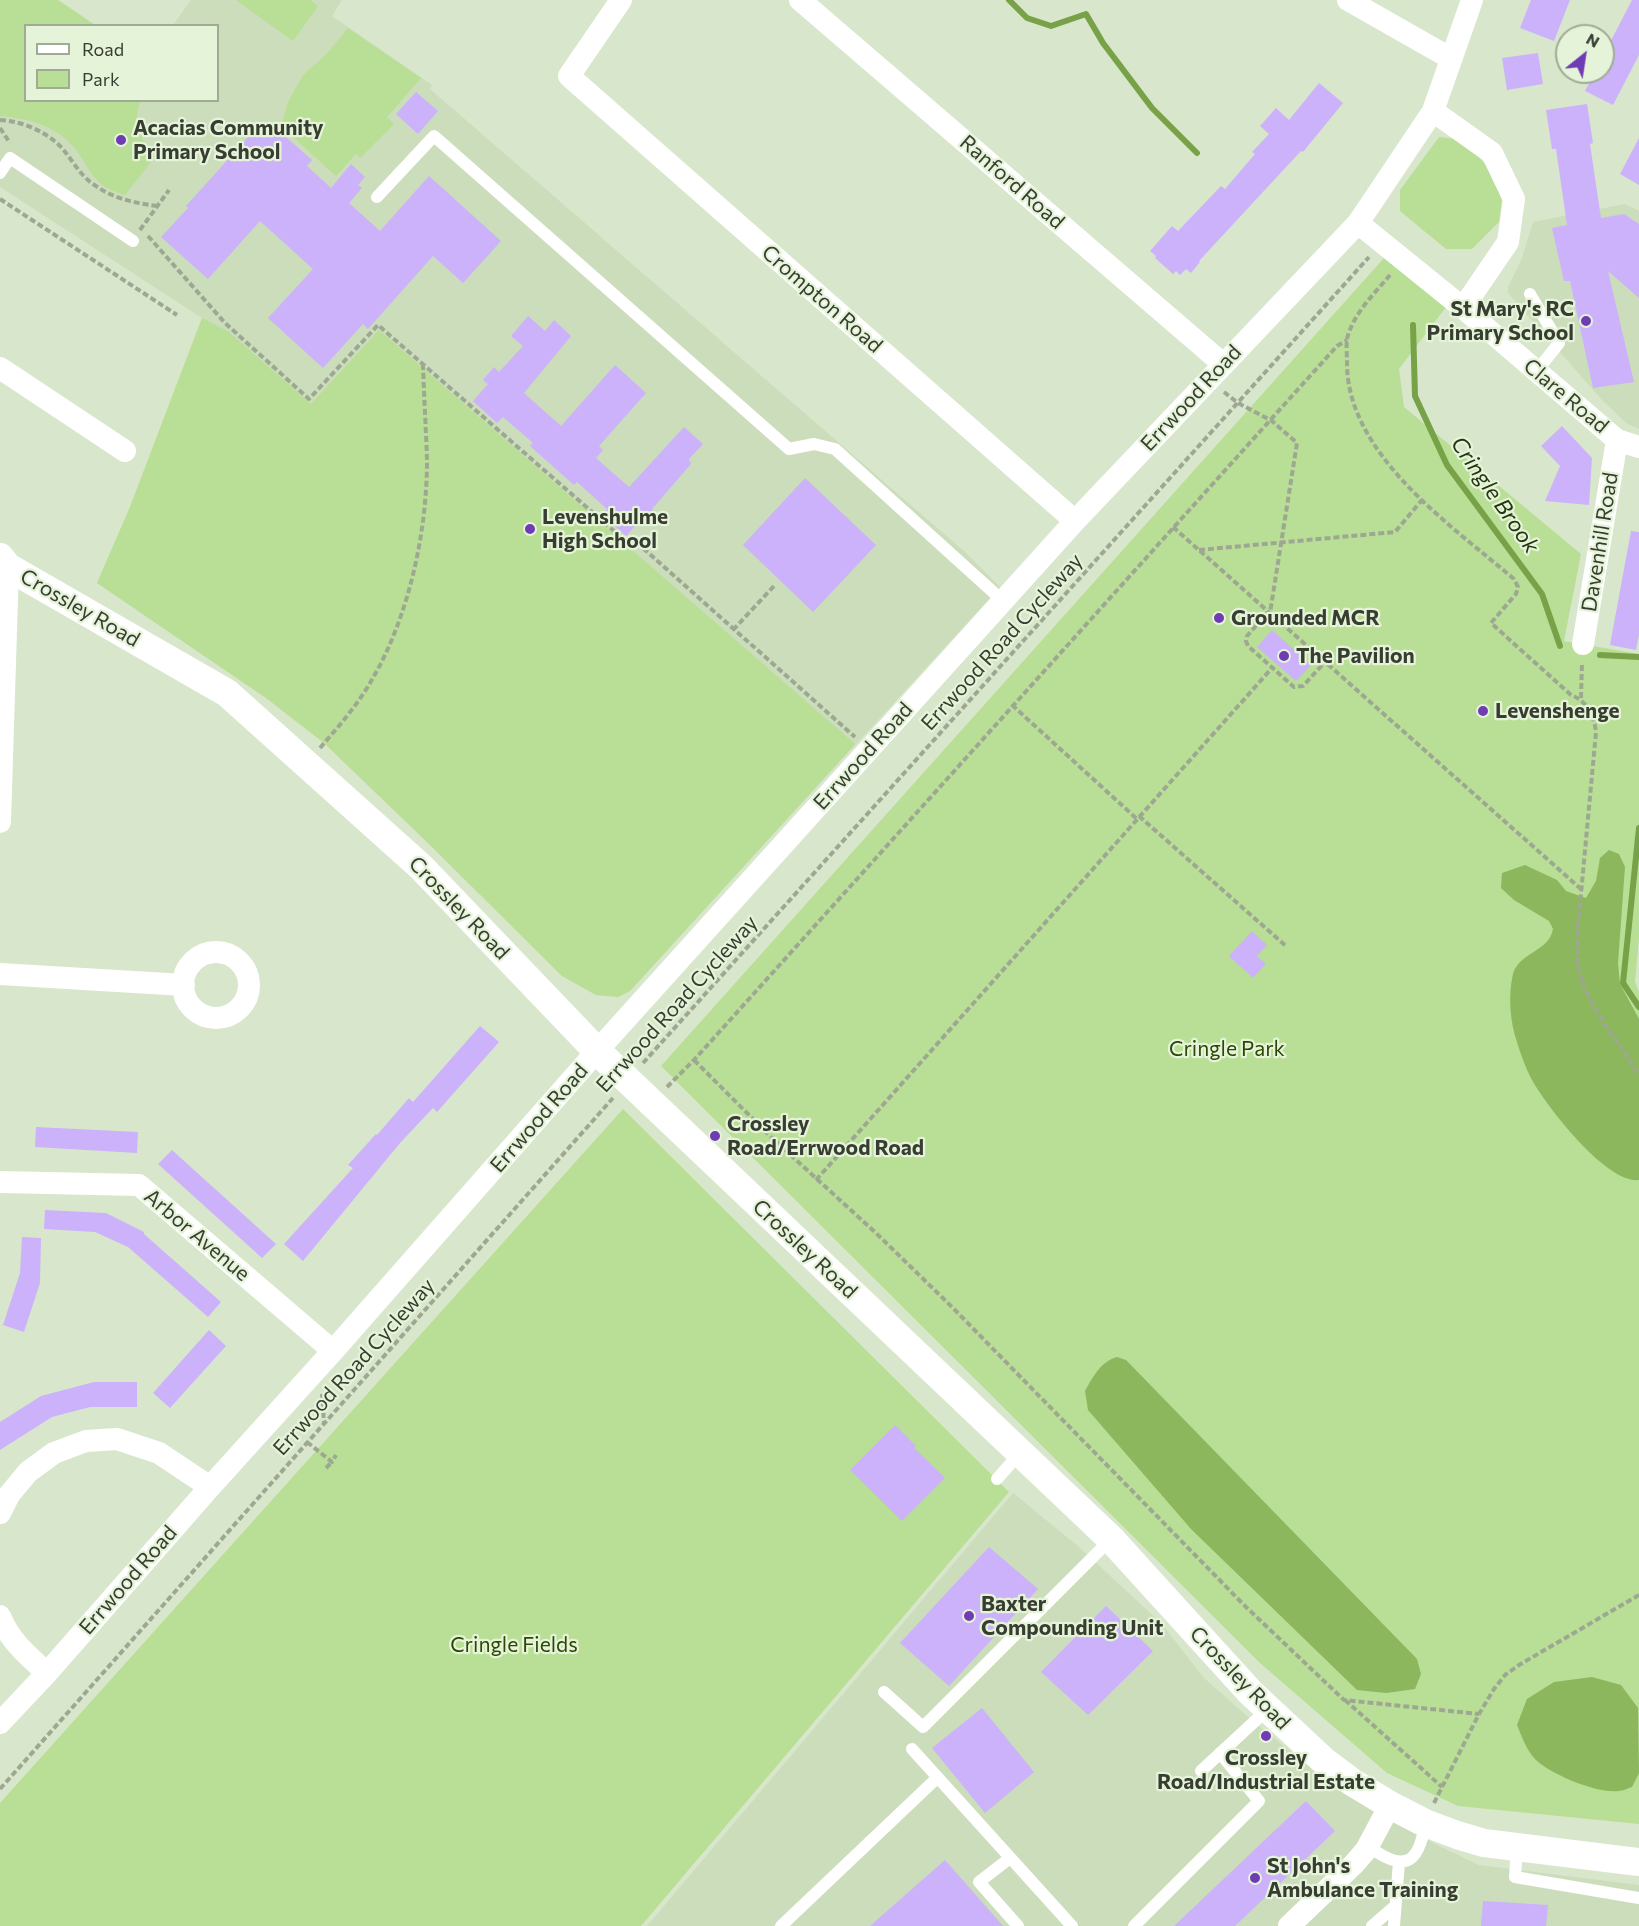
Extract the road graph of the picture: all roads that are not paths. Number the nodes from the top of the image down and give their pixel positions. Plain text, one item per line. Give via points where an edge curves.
1 (621, 0) edge
2 (801, 0) edge
3 (1348, 0) edge
4 (1472, 0) edge
5 (1450, 58) junction
6 (1433, 111) junction
7 (0, 173) edge
8 (377, 197) dead end
9 (1358, 223) junction
10 (133, 241) road end
11 (1530, 294) dead end
12 (1463, 308) junction
13 (0, 368) edge
14 (1216, 371) junction
15 (1536, 372) junction
16 (1617, 440) junction
17 (1639, 447) edge
18 (125, 451) dead end
19 (1075, 521) junction
20 (4, 562) edge
21 (1003, 601) junction
22 (1583, 644) road end
23 (1, 760) edge
24 (0, 822) edge
25 (0, 974) edge
26 (184, 985) dead end
27 (597, 1051) junction
28 (0, 1182) edge
29 (333, 1351) junction
30 (1020, 1453) junction
31 (997, 1479) dead end
32 (210, 1487) junction
33 (0, 1513) edge
34 (1111, 1539) junction
35 (0, 1616) edge
36 (47, 1673) junction
37 (884, 1692) dead end
38 (1268, 1709) junction
39 (0, 1723) edge
40 (912, 1749) dead end
41 (1220, 1753) junction
42 (1201, 1771) dead end
43 (937, 1778) junction
44 (1390, 1805) junction
45 (1425, 1823) junction
46 (1368, 1846) junction
47 (1517, 1848) junction
48 (1010, 1858) junction
49 (1399, 1862) junction
50 (1639, 1862) edge
51 (1639, 1898) edge
52 (1395, 1906) junction
53 (781, 1926) edge
54 (1018, 1926) edge
55 (1072, 1926) edge
56 (1134, 1926) edge
57 (1289, 1926) edge
58 (1372, 1926) edge
59 (1394, 1926) edge

1 - 19 street, Crompton Road via 569,76
2 - 14 street, Ranford Road
3 - 5 street
4 - 5 street, Errwood Road
5 - 6 street, Errwood Road
6 - 9 street, Errwood Road
6 - 12 street via 1491,153 1514,199 1508,243
7 - 10 lane via 10,158
8 - 21 lane via 434,136 789,449 814,444 834,449
9 - 12 street, Clare Road
9 - 14 street, Errwood Road
11 - 15 lane via 1559,343
12 - 15 street, Clare Road
13 - 18 street
14 - 19 street, Errwood Road
15 - 16 street, Clare Road
16 - 17 street, Clare Road
16 - 22 street, Davenhill Road
19 - 21 street, Errwood Road
20 - 23 street
20 - 27 street, Crossley Road via 226,693 421,867
21 - 27 street, Errwood Road
23 - 24 street
25 - 26 street
27 - 29 street, Errwood Road
27 - 30 street, Crossley Road
28 - 29 street, Arbor Avenue via 139,1185
29 - 32 street, Errwood Road
30 - 31 lane
30 - 34 street, Crossley Road
32 - 33 street via 159,1453 117,1439 86,1441 54,1453 28,1472
32 - 36 street, Errwood Road
34 - 37 lane via 923,1727
34 - 38 street, Crossley Road
35 - 36 street via 21,1650
36 - 39 street, Errwood Road
38 - 41 lane
38 - 44 street, Crossley Road via 1324,1761
40 - 43 lane
41 - 42 lane
41 - 56 lane via 1259,1802
43 - 48 lane
43 - 53 lane
44 - 45 street, Crossley Road
44 - 46 street
45 - 47 street, Crossley Road via 1484,1843
45 - 49 lane via 1418,1852 1411,1860
46 - 49 lane via 1382,1857
46 - 57 street
47 - 50 street, Crossley Road
47 - 51 lane via 1515,1877
48 - 54 lane via 979,1882
48 - 55 lane
49 - 52 lane
52 - 58 lane
52 - 59 lane

